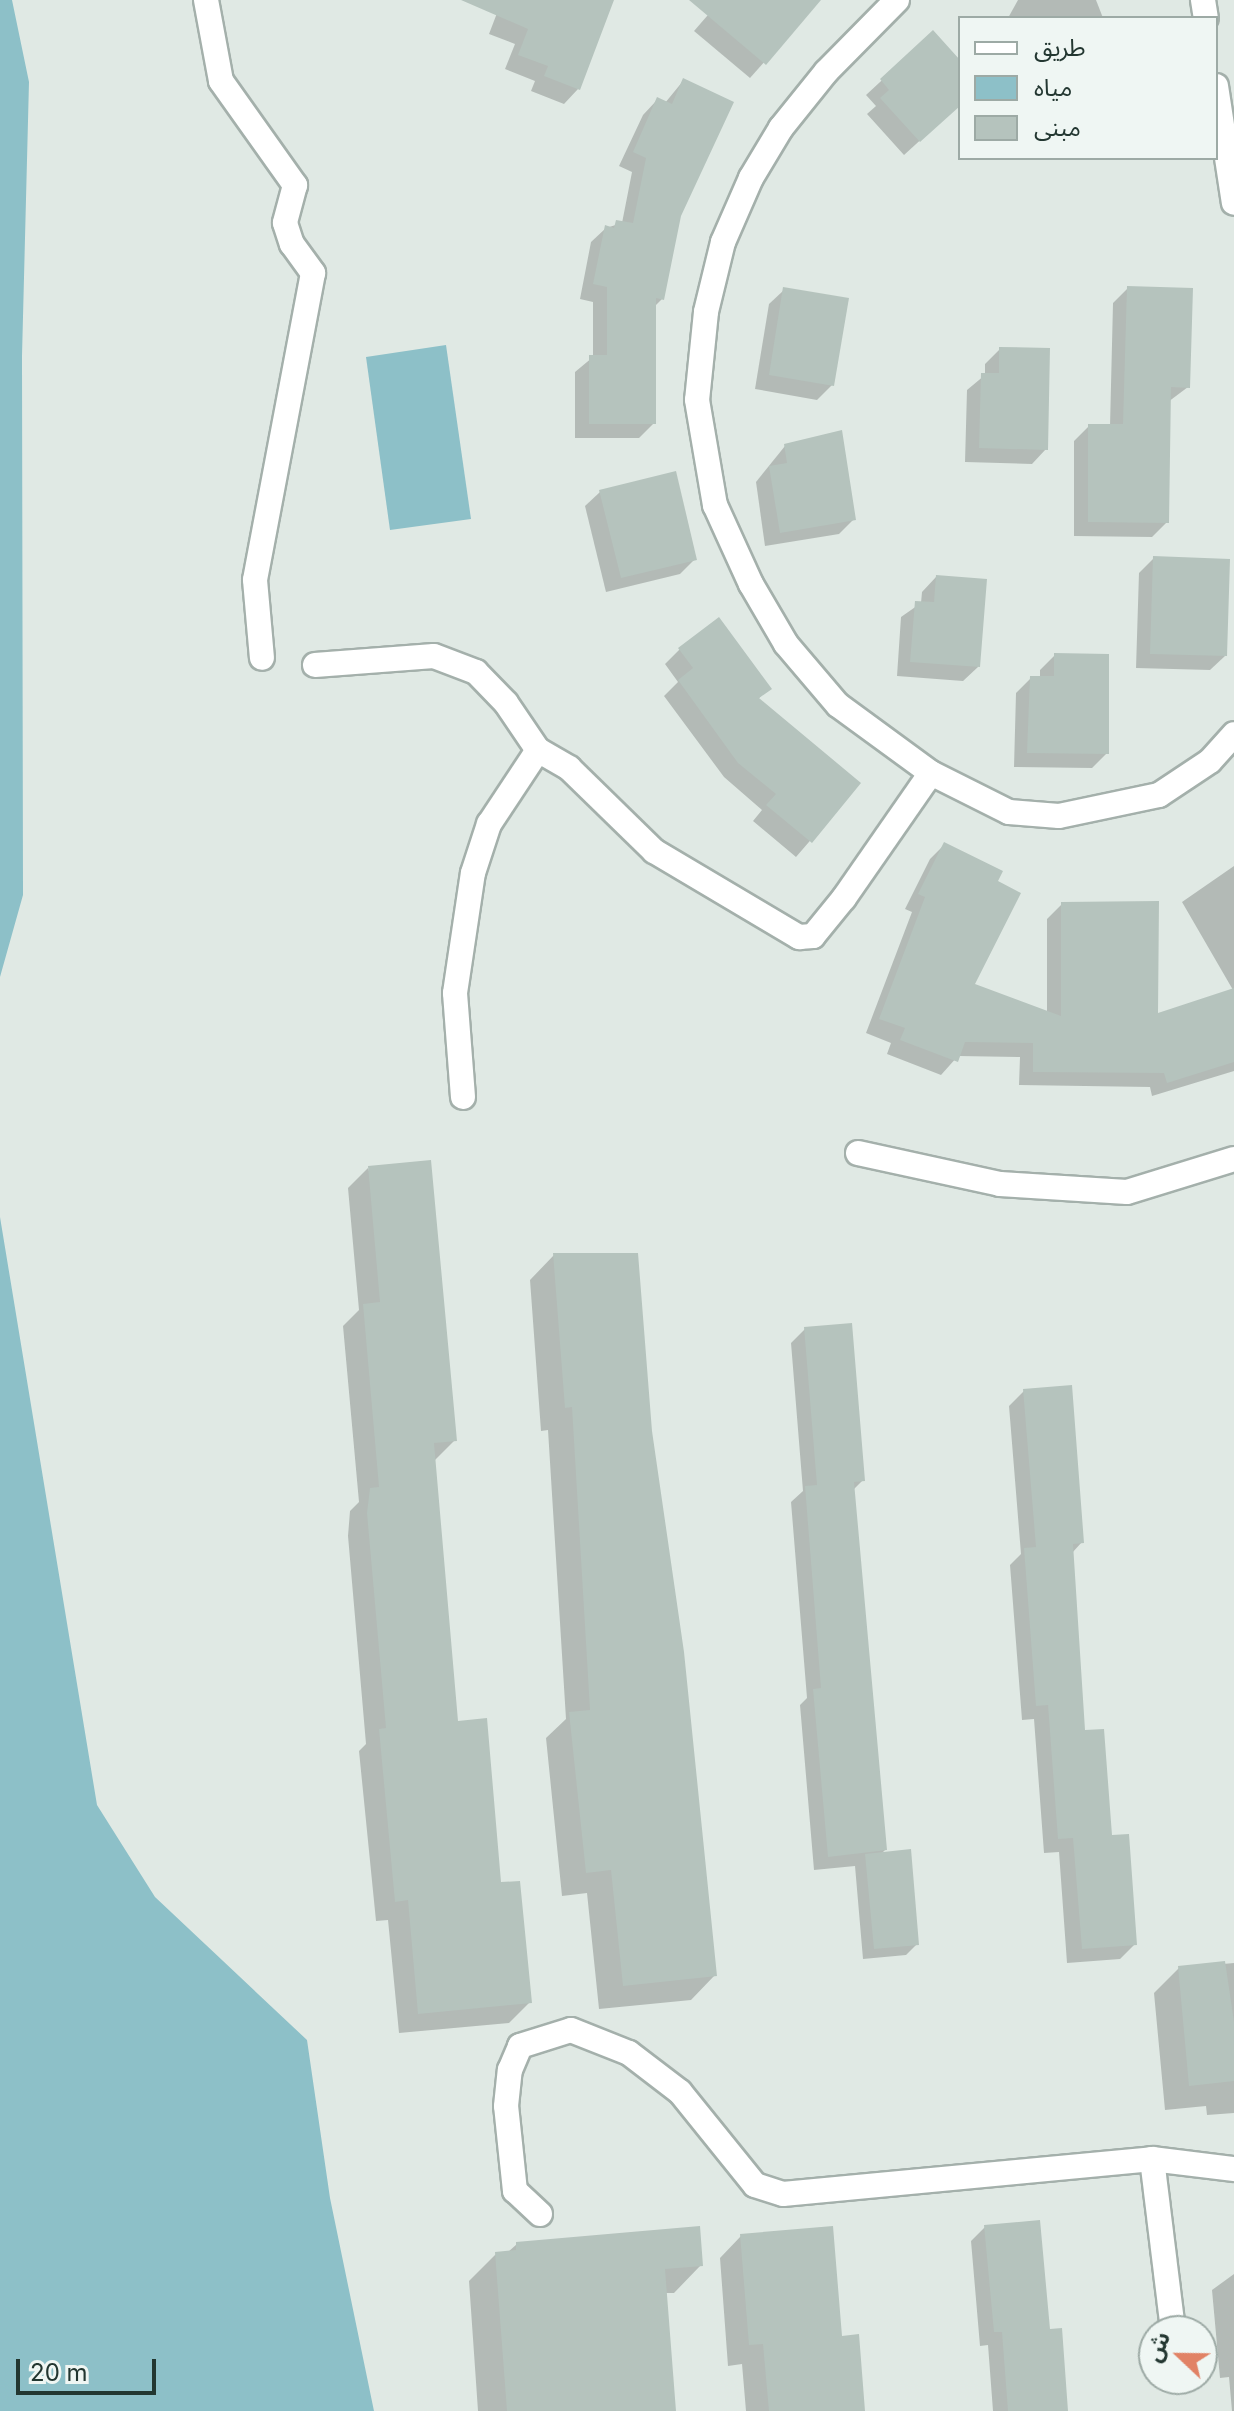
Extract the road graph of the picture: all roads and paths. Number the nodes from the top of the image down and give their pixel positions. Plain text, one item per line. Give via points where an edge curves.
1 (206, 0) edge
2 (897, 0) edge
3 (1218, 99) edge
4 (1234, 203) edge
5 (262, 658) dead end
6 (315, 665) dead end
7 (1234, 734) edge
8 (538, 750) junction
9 (931, 773) junction
10 (463, 1097) dead end
11 (858, 1153) dead end
12 (1234, 1159) edge
13 (1152, 2159) junction
14 (1234, 2169) edge
15 (540, 2214) dead end
16 (1171, 2315) edge

1 - 5 street via 221,81 295,185 285,223 292,244 313,273 255,580
2 - 9 street via 826,72 781,128 751,178 723,242 709,298 697,400 715,505 786,644 838,705
3 - 4 street
6 - 8 street via 434,656 476,672 506,703
7 - 9 street via 1210,761 1159,795 1059,816 1009,812
8 - 9 street via 569,768 654,851 799,937 813,936 844,898
8 - 10 street via 489,824 473,873 455,993
11 - 12 street via 1000,1184 1127,1192
13 - 14 street
13 - 15 street via 783,2194 755,2185 680,2092 629,2053 571,2030 520,2046 510,2070 506,2106 515,2191
13 - 16 street

